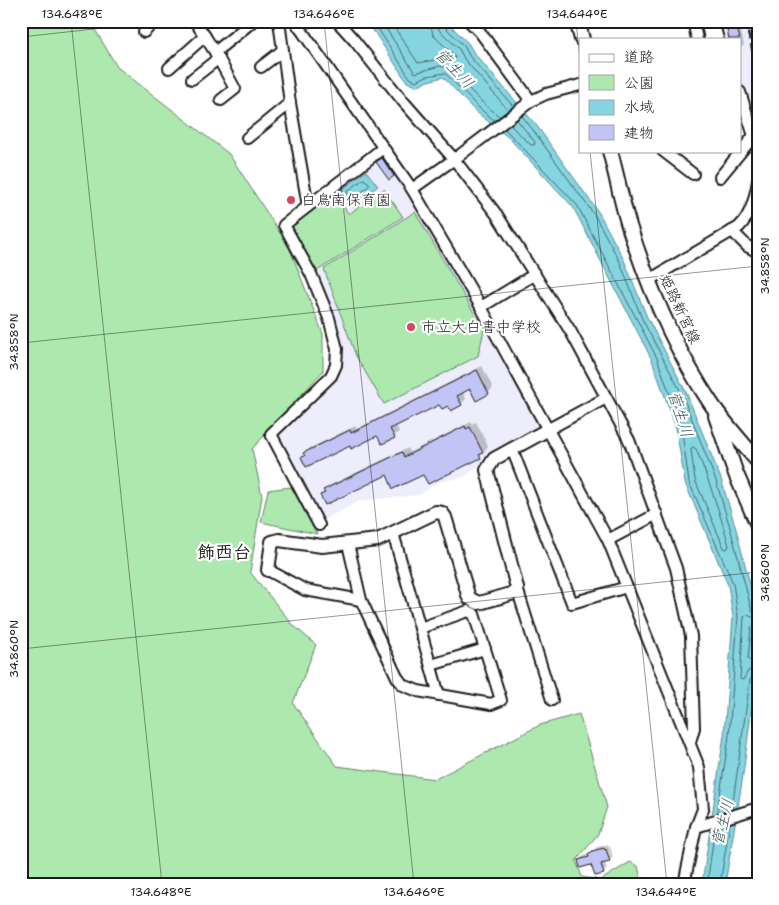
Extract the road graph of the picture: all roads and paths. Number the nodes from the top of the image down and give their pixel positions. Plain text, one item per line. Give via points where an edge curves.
1 (154, 21) edge
2 (195, 21) edge
3 (253, 21) edge
4 (279, 21) edge
5 (308, 21) edge
6 (337, 21) edge
7 (469, 21) edge
8 (577, 21) edge
9 (693, 21) edge
10 (706, 21) edge
11 (713, 21) edge
12 (297, 24) edge
13 (144, 32) dead end
14 (205, 36) junction
15 (582, 38) edge
16 (697, 38) edge
17 (710, 38) edge
18 (718, 38) edge
19 (283, 50) junction
20 (217, 55) junction
21 (261, 67) dead end
22 (169, 68) dead end
23 (192, 79) dead end
24 (579, 85) edge
25 (742, 99) edge
26 (221, 100) dead end
27 (528, 103) junction
28 (290, 104) junction
29 (753, 136) junction
30 (247, 138) dead end
31 (383, 148) junction
32 (742, 149) edge
33 (758, 149) edge
34 (610, 152) edge
35 (664, 152) edge
36 (740, 152) edge
37 (457, 157) junction
38 (693, 174) dead end
39 (720, 176) dead end
40 (758, 181) edge
41 (412, 189) junction
42 (308, 206) junction
43 (732, 231) junction
44 (758, 252) edge
45 (535, 274) junction
46 (649, 280) junction
47 (481, 307) junction
48 (606, 398) junction
49 (710, 402) junction
50 (547, 430) junction
51 (512, 449) junction
52 (731, 457) junction
53 (756, 459) edge
54 (657, 514) junction
55 (758, 524) edge
56 (319, 525) dead end
57 (393, 533) junction
58 (608, 540) junction
59 (348, 544) junction
60 (268, 570) joint
61 (627, 587) junction
62 (517, 588) junction
63 (361, 600) junction
64 (420, 628) junction
65 (485, 649) junction
66 (431, 665) junction
67 (439, 695) junction
68 (552, 700) dead end
69 (690, 742) junction
70 (758, 808) edge
71 (700, 826) junction
72 (684, 884) edge

1 - 13 street
2 - 14 street
3 - 20 street
4 - 19 street
5 - 12 street
6 - 37 street via 402,100
7 - 27 street via 480,32
8 - 15 main road
9 - 16 street
10 - 17 street
11 - 18 street
12 - 31 street
14 - 20 street
14 - 22 street
19 - 21 street
19 - 28 street
20 - 23 street
20 - 26 street via 235,89
24 - 27 street via 546,94
25 - 29 street
27 - 37 street
28 - 30 street
28 - 42 street
29 - 32 street
29 - 33 street
31 - 41 street
31 - 42 street
34 - 46 main road, 姫路新宮線 via 630,227
35 - 38 street
36 - 39 street
37 - 41 street
37 - 45 street
40 - 43 street via 747,219
41 - 47 street
42 - 56 street via 284,225 311,274 329,318 337,349 336,365 331,376 272,434
43 - 44 street
43 - 46 street
45 - 47 street
45 - 48 street
46 - 49 main road, 姫路新宮線 via 674,336
47 - 50 street
48 - 50 street
48 - 54 street via 628,440
49 - 52 main road
49 - 53 main road, 姫路新宮線
50 - 51 street
50 - 58 street
51 - 61 street via 572,603
51 - 62 street via 494,459 487,470
52 - 53 main road via 742,453
52 - 55 main road
54 - 58 street
54 - 69 street via 676,568 691,636 694,728
57 - 59 street via 378,540
57 - 62 street via 430,513 442,513 469,598 483,602 514,593
57 - 64 street
58 - 61 street
59 - 60 street via 322,546 279,540 272,542
59 - 63 street
60 - 63 street via 305,590
61 - 69 street
62 - 68 street
63 - 67 street via 403,685
64 - 65 street via 468,611 474,614
64 - 66 street
65 - 66 street
65 - 67 street via 501,700 491,704
66 - 67 street
69 - 71 street via 700,767 703,809
70 - 71 street
71 - 72 street

